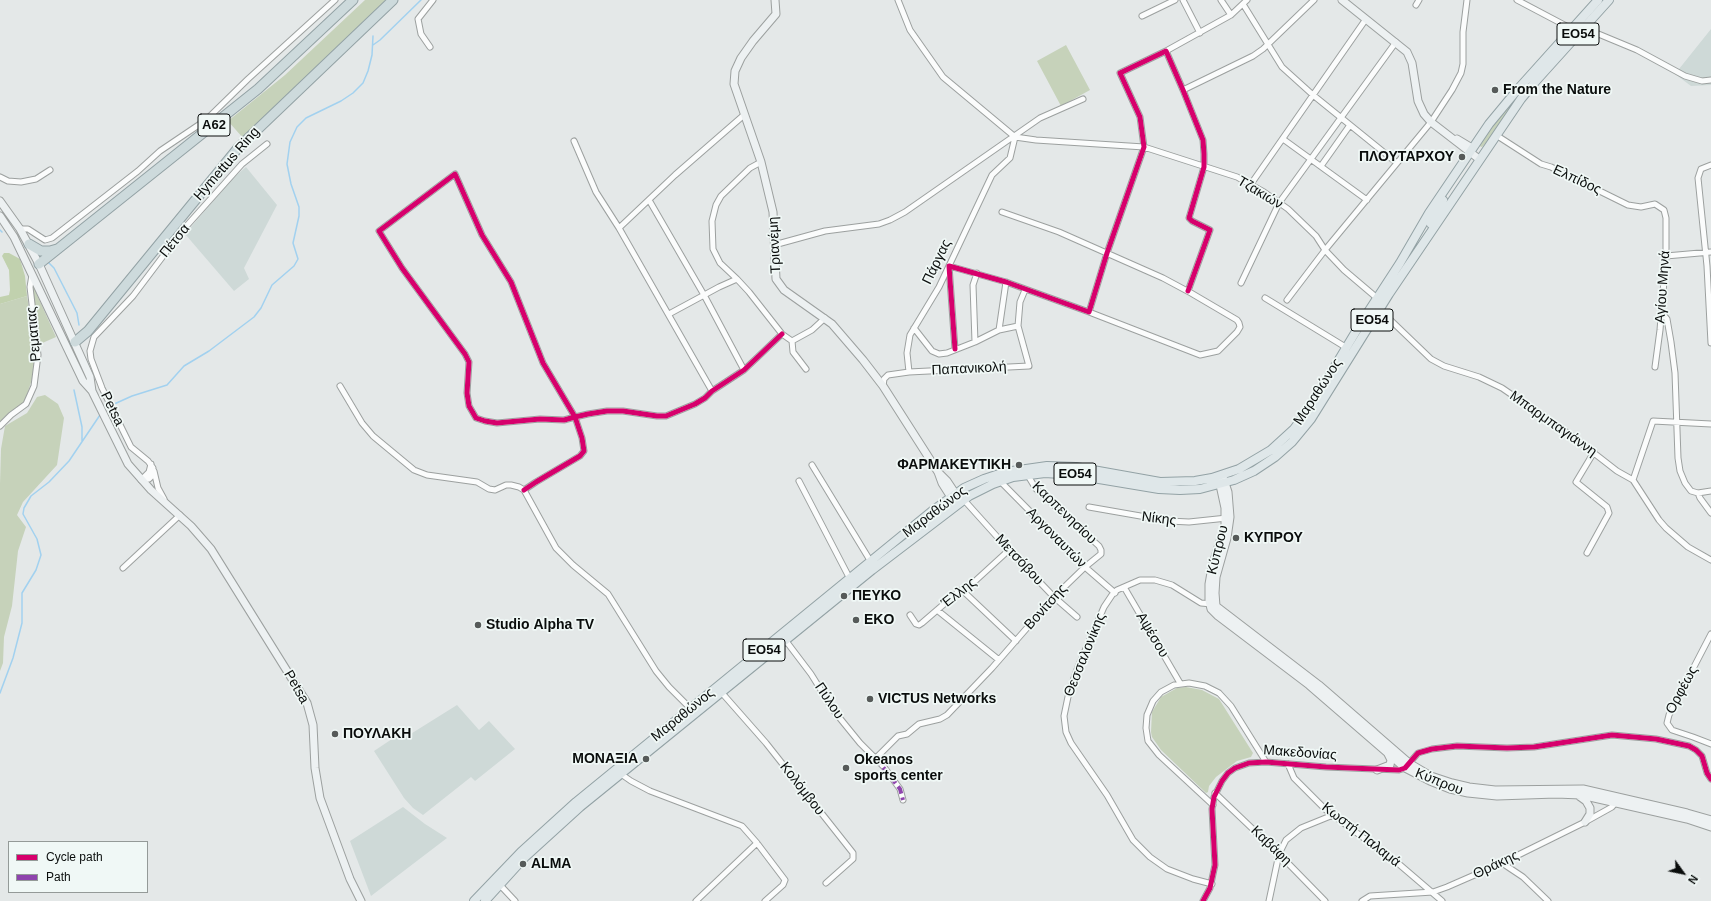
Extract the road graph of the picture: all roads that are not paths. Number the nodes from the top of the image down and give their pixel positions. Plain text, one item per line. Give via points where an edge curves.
1 (335, 0) edge
2 (353, 0) edge
3 (393, 0) edge
4 (433, 0) edge
5 (775, 0) edge
6 (898, 0) edge
7 (1175, 0) edge
8 (1183, 0) edge
9 (1221, 0) edge
10 (1314, 0) edge
11 (1342, 0) edge
12 (1419, 0) edge
13 (1467, 0) edge
14 (1598, 0) edge
15 (1609, 0) edge
16 (1521, 1) edge
17 (1245, 2) edge
18 (1416, 5) dead end
19 (1231, 15) junction
20 (1142, 16) dead end
21 (1366, 19) junction
22 (1584, 28) junction
23 (1572, 29) junction
24 (1200, 33) junction
25 (1396, 42) junction
26 (1268, 45) junction
27 (430, 47) dead end
28 (1166, 51) junction
29 (1711, 80) edge
30 (1183, 90) junction
31 (1313, 95) junction
32 (1083, 99) dead end
33 (744, 115) junction
34 (1341, 117) junction
35 (1430, 122) junction
36 (1350, 125) junction
37 (1496, 135) junction
38 (1015, 137) junction
39 (1283, 139) junction
40 (574, 141) dead end
41 (267, 144) dead end
42 (1144, 147) junction
43 (1473, 154) junction
44 (1310, 159) junction
45 (761, 162) junction
46 (1397, 163) junction
47 (1711, 165) edge
48 (1321, 166) junction
49 (1204, 167) junction
50 (50, 170) dead end
51 (0, 177) edge
52 (1251, 184) junction
53 (649, 200) junction
54 (1367, 200) junction
55 (0, 201) edge
56 (1279, 203) junction
57 (1662, 208) joint
58 (1002, 212) dead end
59 (0, 216) edge
60 (619, 228) junction
61 (20, 229) junction
62 (28, 244) junction
63 (774, 245) junction
64 (58, 248) junction
65 (1325, 250) junction
66 (1107, 253) junction
67 (1708, 253) edge
68 (1666, 256) junction
69 (39, 264) junction
70 (949, 266) junction
71 (977, 273) junction
72 (32, 275) junction
73 (737, 280) junction
74 (1006, 282) junction
75 (1241, 283) dead end
76 (1025, 290) junction
77 (1188, 291) junction
78 (704, 295) junction
79 (1265, 298) dead end
80 (1377, 298) junction
81 (1287, 300) dead end
82 (1379, 309) junction
83 (1089, 312) junction
84 (1662, 313) junction
85 (669, 314) junction
86 (825, 318) junction
87 (1018, 326) junction
88 (914, 328) junction
89 (999, 330) junction
90 (782, 334) junction
91 (792, 341) junction
92 (75, 342) junction
93 (975, 342) junction
94 (1711, 343) edge
95 (66, 346) junction
96 (1346, 348) junction
97 (955, 349) junction
98 (1655, 367) dead end
99 (806, 369) dead end
100 (744, 370) junction
101 (909, 372) junction
102 (340, 386) dead end
103 (883, 386) junction
104 (102, 388) joint
105 (92, 391) junction
106 (712, 391) junction
107 (575, 417) junction
108 (1678, 422) junction
109 (1711, 424) edge
110 (0, 426) edge
111 (1594, 452) junction
112 (812, 465) dead end
113 (152, 466) junction
114 (1027, 474) junction
115 (1222, 475) junction
116 (141, 480) junction
117 (1633, 480) junction
118 (799, 481) dead end
119 (1000, 481) junction
120 (1223, 484) junction
121 (524, 490) junction
122 (1711, 491) edge
123 (1697, 493) junction
124 (953, 496) junction
125 (960, 502) junction
126 (166, 504) junction
127 (1089, 507) dead end
128 (1711, 513) edge
129 (180, 515) junction
130 (1228, 518) junction
131 (1009, 550) junction
132 (1101, 550) joint
133 (1587, 553) dead end
134 (1711, 560) edge
135 (871, 562) junction
136 (1084, 567) junction
137 (123, 568) dead end
138 (850, 579) junction
139 (1124, 587) junction
140 (962, 590) junction
141 (1115, 593) junction
142 (1054, 597) junction
143 (1213, 604) junction
144 (937, 610) junction
145 (910, 615) dead end
146 (1077, 617) dead end
147 (1711, 634) edge
148 (786, 641) junction
149 (1016, 641) junction
150 (999, 660) junction
151 (1180, 683) junction
152 (722, 693) junction
153 (691, 709) junction
154 (1711, 744) edge
155 (1388, 754) junction
156 (876, 758) junction
157 (1266, 762) junction
158 (1288, 764) junction
159 (1407, 765) junction
160 (1377, 770) junction
161 (621, 774) junction
162 (1711, 779) edge
163 (1216, 793) junction
164 (1575, 794) junction
165 (903, 800) dead end
166 (1617, 800) junction
167 (1213, 805) junction
168 (1333, 815) junction
169 (1711, 820) edge
170 (1585, 822) junction
171 (1711, 827) edge
172 (757, 843) junction
173 (1279, 854) junction
174 (1502, 863) junction
175 (826, 883) dead end
176 (499, 884) junction
177 (1212, 884) junction
178 (1433, 892) junction
179 (361, 901) edge
180 (474, 901) edge
181 (485, 901) edge
182 (515, 901) edge
183 (696, 901) edge
184 (765, 901) edge
185 (1203, 901) edge
186 (1269, 901) edge
187 (1325, 901) edge
188 (1362, 901) edge
189 (1442, 901) edge
190 (1548, 901) edge

1 - 61 street via 206,120 160,151 52,238 45,240 28,229
2 - 64 highway, Α62 via 258,89
3 - 92 highway, Hymettus Ring / Α62 via 238,148 88,331
4 - 27 street via 418,19 420,34
5 - 33 main road, Τριανέμη via 776,14 753,42 735,71 734,84
6 - 38 street via 910,30 943,77
7 - 20 street
8 - 24 street
9 - 19 street
10 - 26 street
11 - 21 main road
12 - 18 street
13 - 35 street via 1461,73
14 - 23 main road, Μαραθώνος / ΕΟ54
15 - 22 main road, Μαραθώνος / ΕΟ54
16 - 23 street
17 - 19 street
17 - 26 street
19 - 24 street
21 - 25 main road
21 - 31 street
22 - 29 street via 1637,50 1685,76 1702,81
22 - 37 main road, Μαραθώνος / ΕΟ54 via 1535,82
23 - 43 main road, Μαραθώνος / ΕΟ54 via 1506,103
24 - 28 street
25 - 34 street
25 - 35 main road via 1410,57 1419,104
26 - 30 street via 1253,56
26 - 31 street via 1282,67
28 - 30 street
28 - 42 street via 1120,73 1140,117
30 - 49 street via 1203,140
31 - 34 street
31 - 39 street
32 - 38 street via 1040,118
33 - 45 main road, Τριανέμη
33 - 53 street
34 - 36 street
34 - 44 street
35 - 43 main road
35 - 46 street
36 - 46 street
36 - 48 street
37 - 43 main road, Μαραθώνος / ΕΟ54
37 - 57 street, Ελπίδος via 1541,164 1551,166 1628,205 1641,207 1655,204
38 - 42 street, Τζακιών
38 - 63 street via 890,220 879,224 825,231
38 - 70 street, Πάργας via 1010,158 992,175
39 - 44 street
39 - 52 street
40 - 60 street via 596,192
41 - 104 street, Πέτσα via 238,168 182,231 133,296 94,337 90,351 91,360
42 - 49 street, Τζακιών
42 - 66 street
43 - 80 main road, Μαραθώνος / ΕΟ54 via 1436,202
43 - 82 main road, Μαραθώνος / ΕΟ54 via 1426,238
44 - 48 street
44 - 56 street
45 - 63 main road, Τριανέμη via 774,212
45 - 73 street via 750,168 721,196 712,221 713,249 720,263
46 - 54 street
47 - 67 street via 1702,168 1698,176
48 - 54 street
49 - 52 street, Τζακιών
49 - 77 street via 1189,218 1210,230
50 - 51 street via 36,179 21,182 8,181
52 - 56 street, Τζακιών
53 - 60 street
53 - 78 street
54 - 65 street
55 - 61 main road
56 - 65 street, Τζακιών via 1316,236
56 - 75 street
57 - 68 street, Αγίου Μηνά via 1666,218
58 - 66 street via 1059,232
59 - 72 main road via 14,236
60 - 85 street
61 - 62 main road
62 - 64 highway via 45,252
62 - 69 main road
63 - 86 main road, Τριανέμη via 776,279 784,290
64 - 69 highway
65 - 80 street, Τζακιών
65 - 81 street
66 - 77 street
66 - 83 street
67 - 68 street
67 - 94 street
68 - 84 street, Αγίου Μηνά
69 - 72 main road
69 - 92 main road
70 - 71 street
70 - 88 street, Πάργας
70 - 97 street
71 - 74 street
71 - 93 street via 973,285
72 - 95 main road
72 - 110 street, Ρεματιας via 30,287 38,355 34,386 26,404
73 - 78 street
73 - 90 street
74 - 76 street
74 - 89 street
76 - 83 street
76 - 87 street via 1020,302
77 - 83 street via 1240,323 1237,332 1218,351 1204,355 1196,354
78 - 85 street
78 - 100 street
79 - 96 street
80 - 96 main road, Μαραθώνος / ΕΟ54
82 - 111 street, Μπαρμπαγιάννη via 1431,359 1502,388
82 - 120 main road, Μαραθώνος / ΕΟ54 via 1321,404 1299,434 1266,464
84 - 98 street, Αγίου Μηνά
84 - 108 street via 1667,319 1671,342
85 - 106 street
86 - 91 street via 812,330
86 - 103 main road, Τριανέμη
87 - 89 street
87 - 101 street, Παπανικολή via 1029,366
88 - 97 street via 934,352 942,354
88 - 101 street, Πάργας via 908,345
89 - 93 street
90 - 91 street
90 - 100 street
91 - 99 street via 793,352
92 - 95 main road
92 - 105 main road via 90,377
93 - 97 street
95 - 105 main road via 83,381
96 - 115 main road, Μαραθώνος / ΕΟ54 via 1294,429 1261,457
100 - 106 street
101 - 103 street via 888,374
102 - 121 street via 362,423 373,436 414,470 427,475 477,482 489,489 495,490 511,485
103 - 124 main road, Τριανέμη via 938,472 947,481
104 - 113 street, Petsa via 128,441
105 - 116 main road, Petsa via 117,445
106 - 107 street via 695,404 666,416 607,411
107 - 107 street via 543,363 511,282 482,235 455,174 379,231 402,268 465,354 469,362 469,406 476,418 497,423 540,419 564,420
107 - 121 street via 584,448 582,454
108 - 109 street
108 - 117 street via 1653,421
108 - 123 street via 1680,471 1690,490
111 - 117 street, Μπαρμπαγιάννη via 1617,471
111 - 133 street via 1576,482 1607,507 1610,513
112 - 135 street
113 - 116 street
113 - 126 street, Petsa
114 - 119 main road, Μαραθώνος / ΕΟ54
114 - 120 main road, Μαραθώνος / ΕΟ54 via 1069,474 1175,490 1200,489
114 - 132 street, Καρπενησίου via 1036,489
115 - 120 main road, Κύπρου
115 - 124 main road, Μαραθώνος / ΕΟ54 via 1195,481 1168,482 1076,467 1039,466 992,476
116 - 126 main road, Petsa
117 - 134 street, Μπαρμπαγιάννη via 1666,528 1688,547
118 - 138 street
119 - 125 main road, Μαραθώνος / ΕΟ54
119 - 136 street, Αργοναυτών
120 - 130 main road, Κύπρου
121 - 153 street via 556,548 608,594 656,671
122 - 123 street
123 - 128 street
124 - 125 main road, Τριανέμη
124 - 135 main road, Μαραθώνος / ΕΟ54
125 - 131 street, Μετσόβου
125 - 148 main road, Μαραθώνος / ΕΟ54
126 - 129 main road, Petsa
127 - 130 street, Νίκης via 1169,521 1189,522
129 - 137 street
129 - 179 main road, Petsa via 211,549 307,704 313,725 315,768 320,798 350,879
130 - 143 main road, Κύπρου via 1227,538 1216,577
131 - 140 street, Έλλης
131 - 142 street, Μετσόβου
132 - 136 street, Βονίτσης via 1101,554
135 - 138 main road, Μαραθώνος / ΕΟ54
136 - 141 street, Αργοναυτών
136 - 142 street, Βονίτσης
138 - 153 main road, Μαραθώνος / ΕΟ54
139 - 141 street, Θεσσαλονίκης
139 - 143 street, Θεσσαλονίκης via 1140,580 1155,580 1172,585 1201,603
139 - 151 street, Αψέσου
140 - 144 street, Έλλης
140 - 149 street
141 - 177 street, Θεσσαλονίκης via 1097,621 1069,692 1064,716 1067,736 1137,844 1154,860 1170,870
142 - 146 street, Μετσόβου
142 - 149 street, Βονίτσης
143 - 155 main road, Κύπρου via 1215,613 1300,677
143 - 159 main road, Κύπρου via 1319,685
144 - 145 street, Έλλης via 919,625 914,623
144 - 150 street
147 - 154 street, Ορφέως via 1667,723 1672,730
148 - 152 main road, Μαραθώνος / ΕΟ54
148 - 156 street, Πύλου via 834,711
149 - 150 street, Βονίτσης
150 - 156 street, Βονίτσης via 947,715 919,724 907,734 896,737
151 - 157 street via 1205,686 1222,695
151 - 167 street via 1164,690 1153,701 1146,719 1147,737 1159,755
152 - 161 main road, Μαραθώνος / ΕΟ54
152 - 175 street, Κολόμβου via 766,743 853,853 853,859
153 - 180 main road, Μαραθώνος / ΕΟ54 via 550,825
155 - 159 main road, Κύπρου
155 - 160 main road via 1390,765
156 - 165 street, Πύλου via 900,789
157 - 158 street, Μακεδονίας
157 - 163 street, Μακεδονίας via 1249,763 1235,768 1225,777
158 - 160 street, Μακεδονίας
158 - 168 street, Κωστή Παλαμά via 1294,778
159 - 160 street, Μακεδονίας via 1399,770
159 - 162 street via 1418,753 1432,748 1534,747 1619,735 1689,746 1702,756
159 - 164 main road, Κύπρου via 1419,776 1450,789 1475,795
159 - 166 main road, Κύπρου via 1469,788 1577,788
161 - 172 street via 650,791 742,826
161 - 176 main road, Μαραθώνος / ΕΟ54 via 554,830
163 - 167 street, Μακεδονίας
163 - 173 street, Καβάφη
164 - 166 main road, Κύπρου
164 - 170 main road via 1586,801 1590,808 1590,814
166 - 169 main road, Κύπρου
166 - 170 street, Θράκης via 1609,809
166 - 171 main road, Κύπρου
167 - 177 street, Μακεδονίας via 1216,859
168 - 173 street via 1294,832 1286,840
168 - 178 street, Κωστή Παλαμά
170 - 174 street, Θράκης
172 - 183 street
172 - 184 street via 785,880
173 - 186 street
173 - 187 street, Καβάφη
174 - 178 street, Θράκης
174 - 190 street via 1531,883
176 - 181 main road, Μαραθώνος / ΕΟ54
176 - 182 street
177 - 185 street, Μακεδονίας
178 - 188 street, Θράκης via 1370,896
178 - 189 street, Κωστή Παλαμά

